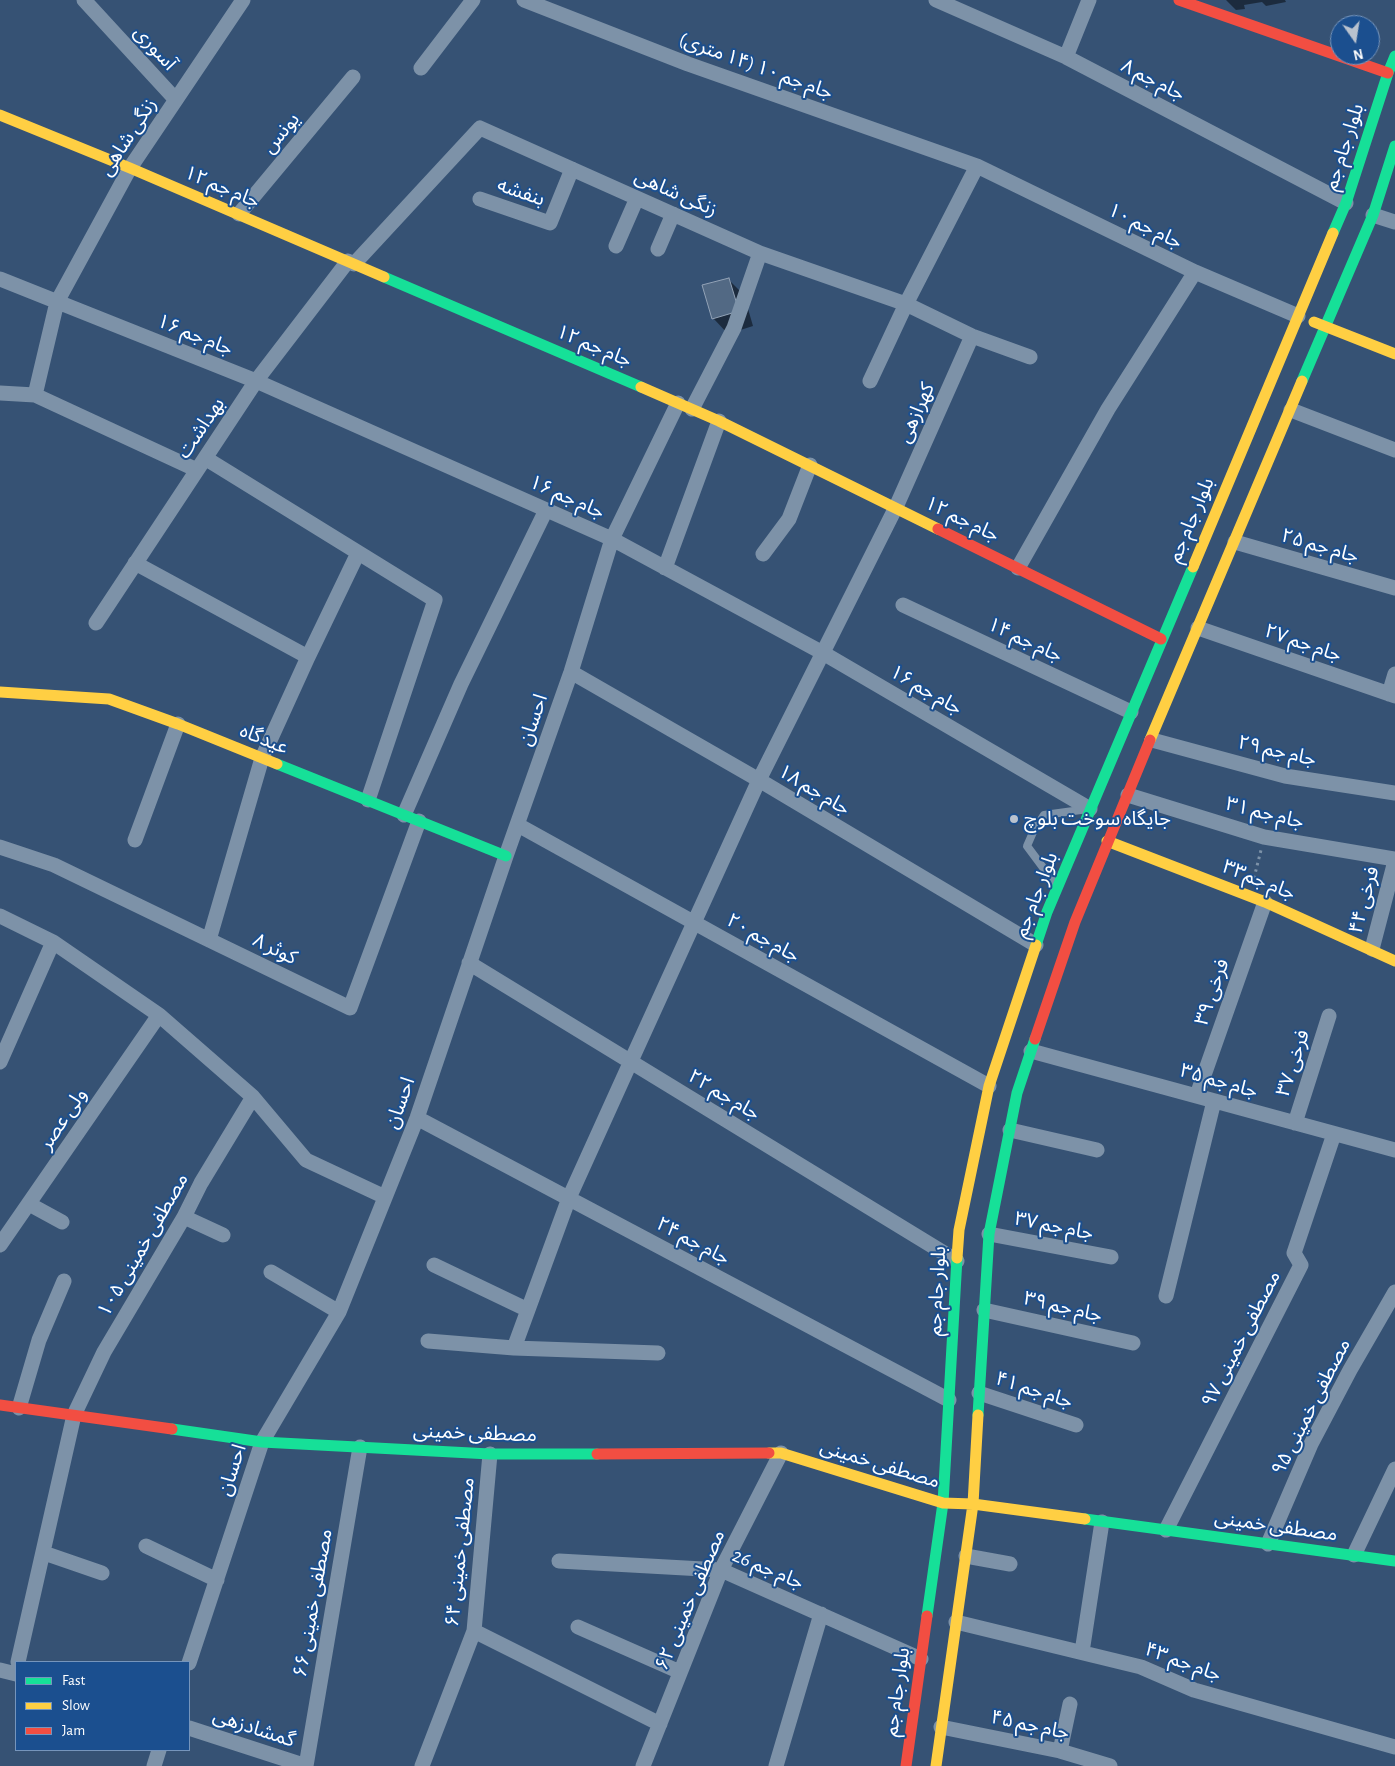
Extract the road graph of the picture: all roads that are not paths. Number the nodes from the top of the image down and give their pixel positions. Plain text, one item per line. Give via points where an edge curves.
1 (84, 0) edge
2 (243, 0) edge
3 (473, 0) edge
4 (524, 0) edge
5 (936, 0) edge
6 (1089, 0) edge
7 (1179, 0) edge
8 (1395, 56) edge
9 (1066, 57) junction
10 (421, 68) dead end
11 (1388, 73) junction
12 (353, 77) dead end
13 (176, 100) junction
14 (0, 115) edge
15 (1395, 146) edge
16 (977, 166) junction
17 (130, 168) junction
18 (572, 169) junction
19 (480, 198) dead end
20 (637, 198) junction
21 (1346, 203) junction
22 (239, 214) junction
23 (673, 214) junction
24 (1373, 215) junction
25 (1395, 222) edge
26 (616, 246) dead end
27 (658, 249) dead end
28 (760, 253) junction
29 (351, 262) junction
30 (1195, 272) junction
31 (0, 279) edge
32 (56, 302) junction
33 (906, 304) junction
34 (1298, 316) junction
35 (1326, 326) junction
36 (972, 336) junction
37 (1395, 354) edge
38 (1030, 357) dead end
39 (256, 381) junction
40 (870, 381) dead end
41 (0, 393) edge
42 (35, 395) junction
43 (685, 406) junction
44 (1291, 410) junction
45 (719, 421) junction
46 (1395, 450) edge
47 (201, 464) junction
48 (810, 465) junction
49 (896, 507) junction
50 (546, 510) junction
51 (612, 539) junction
52 (1235, 542) junction
53 (358, 553) junction
54 (764, 554) dead end
55 (135, 563) junction
56 (665, 568) junction
57 (1018, 568) junction
58 (1395, 588) edge
59 (904, 605) dead end
60 (96, 623) dead end
61 (1198, 628) junction
62 (1161, 639) junction
63 (823, 653) junction
64 (308, 657) junction
65 (571, 672) junction
66 (1395, 674) edge
67 (0, 692) edge
68 (1392, 695) edge
69 (1130, 712) junction
70 (178, 724) junction
71 (1152, 740) junction
72 (262, 758) junction
73 (759, 780) junction
74 (1395, 793) edge
75 (1128, 795) junction
76 (368, 800) junction
77 (1090, 808) junction
78 (404, 814) junction
79 (419, 821) junction
80 (518, 825) junction
81 (135, 840) dead end
82 (1107, 841) junction
83 (0, 847) edge
84 (506, 856) junction
85 (1395, 860) edge
86 (1058, 887) junction
87 (1265, 902) junction
88 (0, 916) edge
89 (694, 922) junction
90 (209, 940) junction
91 (54, 942) junction
92 (1036, 945) junction
93 (1372, 949) junction
94 (1395, 961) edge
95 (470, 963) junction
96 (159, 1015) junction
97 (1329, 1016) dead end
98 (1031, 1051) junction
99 (2, 1054) edge
100 (631, 1061) junction
101 (1003, 1089) junction
102 (1197, 1096) junction
103 (253, 1098) junction
104 (1214, 1101) junction
105 (417, 1118) junction
106 (1294, 1123) junction
107 (1010, 1130) junction
108 (1334, 1134) junction
109 (1097, 1150) dead end
110 (1395, 1150) edge
111 (385, 1197) junction
112 (569, 1198) junction
113 (29, 1204) junction
114 (184, 1217) junction
115 (62, 1222) dead end
116 (989, 1234) junction
117 (223, 1235) dead end
118 (0, 1245) edge
119 (1111, 1257) dead end
120 (957, 1261) junction
121 (434, 1265) dead end
122 (271, 1272) dead end
123 (64, 1281) dead end
124 (1395, 1292) edge
125 (1166, 1296) dead end
126 (528, 1310) junction
127 (984, 1310) junction
128 (338, 1312) junction
129 (428, 1341) dead end
130 (1133, 1343) dead end
131 (514, 1348) junction
132 (658, 1353) dead end
133 (979, 1393) junction
134 (949, 1400) junction
135 (0, 1405) edge
136 (19, 1408) junction
137 (74, 1415) junction
138 (1076, 1425) dead end
139 (262, 1442) junction
140 (360, 1447) junction
141 (781, 1453) junction
142 (490, 1454) junction
143 (1395, 1469) edge
144 (943, 1503) junction
145 (973, 1504) junction
146 (1102, 1522) junction
147 (1166, 1530) junction
148 (1268, 1544) junction
149 (146, 1546) dead end
150 (44, 1553) junction
151 (1354, 1555) junction
152 (966, 1556) junction
153 (559, 1561) dead end
154 (1395, 1561) edge
155 (1010, 1564) dead end
156 (722, 1570) junction
157 (102, 1573) dead end
158 (217, 1580) junction
159 (821, 1614) junction
160 (956, 1622) junction
161 (578, 1627) dead end
162 (474, 1631) junction
163 (1082, 1652) junction
164 (921, 1658) junction
165 (18, 1661) edge
166 (190, 1661) edge
167 (0, 1670) edge
168 (680, 1672) junction
169 (15, 1674) edge
170 (1070, 1704) dead end
171 (660, 1724) junction
172 (941, 1727) junction
173 (190, 1728) edge
174 (1395, 1747) edge
175 (159, 1751) edge
176 (1060, 1751) junction
177 (154, 1766) edge
178 (306, 1766) edge
179 (422, 1766) edge
180 (643, 1766) edge
181 (776, 1766) edge
182 (906, 1766) edge
183 (936, 1766) edge
184 (1110, 1766) edge

1 - 13 street, آسوری
2 - 13 street, زنگی شاهی
3 - 10 street
4 - 16 street, جام جم ۱۰ (۱۴ متری) via 688,64
5 - 9 street, جام جم ۸
6 - 9 street
7 - 11 main road
8 - 11 main road, بلوار جام جم
9 - 21 street, جام جم ۸
11 - 21 main road, بلوار جام جم
12 - 22 street, یونس
13 - 17 street, زنگی شاهی
14 - 17 main road, جام جم ۱۲
15 - 24 main road, بلوار جام جم
16 - 30 street, جام جم ۱۰
16 - 33 street
17 - 22 main road, جام جم ۱۲
17 - 32 street, زنگی شاهی
18 - 19 street, بنفشه via 550,223
18 - 20 street, زنگی شاهی
18 - 29 street, زنگی شاهی via 480,128
20 - 23 street, زنگی شاهی
20 - 26 street
21 - 34 main road, بلوار جام جم
22 - 29 main road, جام جم ۱۲
23 - 27 street
23 - 28 street, زنگی شاهی
24 - 25 street
24 - 35 main road, بلوار جام جم
28 - 33 street, زنگی شاهی
28 - 43 street, احسان via 734,328
29 - 39 street, بهداشت
29 - 43 main road, جام جم ۱۲
30 - 34 street, جام جم ۱۰
30 - 57 street via 1108,409
31 - 32 street, جام جم ۱۶
32 - 39 street, جام جم ۱۶
32 - 42 street, زنگی شاهی
33 - 36 street, زنگی شاهی
33 - 40 street
34 - 35 main road
34 - 62 main road, بلوار جام جم
35 - 37 main road
35 - 44 main road, بلوار جام جم
36 - 38 street, زنگی شاهی
36 - 49 street, کهرازهی
39 - 47 street, بهداشت
39 - 50 street, جام جم ۱۶
41 - 42 street
42 - 47 street
43 - 45 main road, جام جم ۱۲
43 - 51 street, احسان
44 - 46 street
44 - 52 main road, بلوار جام جم
45 - 48 main road, جام جم ۱۲
45 - 56 street
47 - 53 street
47 - 55 street, بهداشت
48 - 49 main road, جام جم ۱۲
48 - 54 street via 788,519
49 - 57 main road, جام جم ۱۲
49 - 63 street, کهرازهی
50 - 51 street, جام جم ۱۶
50 - 78 street via 461,684
51 - 56 street, جام جم ۱۶
51 - 65 street, احسان
52 - 58 street, جام جم ۲۵
52 - 61 main road, بلوار جام جم
53 - 64 street
53 - 76 street via 435,600
55 - 60 street, بهداشت
55 - 64 street
56 - 63 street, جام جم ۱۶
57 - 62 main road, جام جم ۱۲
59 - 69 street, جام جم ۱۴
61 - 68 street, جام جم ۲۷
61 - 71 main road, بلوار جام جم
62 - 69 main road, بلوار جام جم
63 - 73 street, کهرازهی
63 - 77 street, جام جم ۱۶
64 - 72 street
65 - 73 street, جام جم ۱۸
65 - 80 street, احسان
66 - 68 street
67 - 70 main road, عیدگاه via 109,700
69 - 77 main road, بلوار جام جم
70 - 72 main road, عیدگاه
70 - 81 street
71 - 74 street, جام جم ۲۹ via 1285,776
71 - 75 main road, بلوار جام جم
72 - 76 main road, عیدگاه
72 - 90 street
73 - 89 street, کهرازهی
73 - 92 street, جام جم ۱۸
75 - 82 main road, بلوار جام جم
75 - 85 street, جام جم ۳۱ via 1264,838
76 - 78 main road, عیدگاه
77 - 86 main road, بلوار جام جم
77 - 86 lane via 1044,815 1027,846
78 - 79 main road, عیدگاه
79 - 84 main road, عیدگاه
79 - 90 street, کوثر ۸ via 350,1008
80 - 84 street, احسان
80 - 89 street, جام جم ۲۰
82 - 87 main road, جام جم۳۳
82 - 98 main road, بلوار جام جم via 1075,922
83 - 90 street, کوثر ۸ via 54,865
84 - 95 street, احسان
85 - 93 street, فرخی ۴۴
86 - 92 main road, بلوار جام جم
87 - 93 main road, جام جم۳۳
87 - 102 street, فرخی ۳۹
88 - 91 street
89 - 100 street, کهرازهی
89 - 101 street, جام جم ۲۰
91 - 96 street
91 - 99 street
92 - 101 main road, بلوار جام جم
93 - 94 main road, جام جم۳۳
95 - 100 street, جام جم ۲۲
95 - 105 street, احسان
96 - 103 street
96 - 113 street, ولی عصر
97 - 106 street, فرخی ۳۷
98 - 101 main road, بلوار جام جم
98 - 102 street, جام جم ۳۵
100 - 112 street, کهرازهی
100 - 120 street, جام جم ۲۲
101 - 107 main road, بلوار جام جم
101 - 120 main road, بلوار جام جم via 959,1230
102 - 104 street, جام جم ۳۵
103 - 111 street via 306,1160
103 - 114 street, مصطفی خمینی ۱۰۵
104 - 106 street, جام جم ۳۵
104 - 125 street
105 - 111 street, احسان
105 - 112 street, جام جم ۲۴
106 - 108 street, جام جم ۳۵
107 - 109 street
107 - 116 main road, بلوار جام جم
108 - 110 street, جام جم ۳۵
108 - 147 street, مصطفی خمینی ۹۷ via 1294,1252 1301,1265
111 - 128 street, احسان
112 - 126 street, کهرازهی
112 - 134 street, جام جم ۲۴
113 - 115 street
113 - 118 street, ولی عصر
114 - 117 street
114 - 137 street, مصطفی خمینی ۱۰۵ via 104,1352
116 - 119 street, جام جم ۳۷
116 - 127 main road, بلوار جام جم
120 - 134 main road, بلوار جام جم
121 - 126 street
122 - 128 street
123 - 136 street via 39,1340
124 - 148 street, مصطفی خمینی ۹۵ via 1311,1444
126 - 131 street, کهرازهی
127 - 130 street, جام جم ۳۹
127 - 133 main road, بلوار جام جم
128 - 139 street, احسان
129 - 131 street
131 - 132 street
133 - 138 street, جام جم ۴۱
133 - 145 main road, بلوار جام جم
134 - 144 main road, بلوار جام جم
135 - 136 main road, مصطفی خمینی
136 - 137 main road, مصطفی خمینی
137 - 139 main road, مصطفی خمینی
137 - 150 street, مصطفی خمینی ۱۰۵
139 - 140 main road, مصطفی خمینی
139 - 158 street, احسان
140 - 142 main road, مصطفی خمینی
140 - 178 street, مصطفی خمینی ۶۶
141 - 142 main road, مصطفی خمینی
141 - 144 main road, مصطفی خمینی
141 - 156 street, مصطفی خمینی ۶۲
142 - 162 street, مصطفی خمینی ۶۴
143 - 151 street
144 - 145 main road, مصطفی خمینی
144 - 164 main road, بلوار جام جم
145 - 146 main road, مصطفی خمینی
145 - 152 main road, بلوار جام جم
146 - 147 main road, مصطفی خمینی
146 - 163 street
147 - 148 main road, مصطفی خمینی
148 - 151 main road, مصطفی خمینی
149 - 158 street
150 - 157 street
150 - 165 street, مصطفی خمینی ۱۰۵
151 - 154 main road, مصطفی خمینی
152 - 155 street
152 - 160 main road, بلوار جام جم
153 - 156 street, جام جم 26
156 - 159 street, جام جم 26
156 - 168 street, مصطفی خمینی ۶۲
158 - 166 street, احسان
159 - 164 street, جام جم 26
159 - 181 street
160 - 163 street, جام جم ۴۳
160 - 172 main road, بلوار جام جم
161 - 168 street
162 - 171 street
162 - 179 street, مصطفی خمینی ۶۴
163 - 174 street, جام جم ۴۳ via 1140,1666 1194,1690
164 - 182 main road, بلوار جام جم
167 - 169 street
168 - 171 street, مصطفی خمینی ۶۲
170 - 176 street
171 - 180 street, مصطفی خمینی ۶۲
172 - 176 street, جام جم ۴۵
172 - 183 main road, بلوار جام جم
173 - 178 street, گمشادزهی
175 - 177 street
176 - 184 street, جام جم ۴۵

